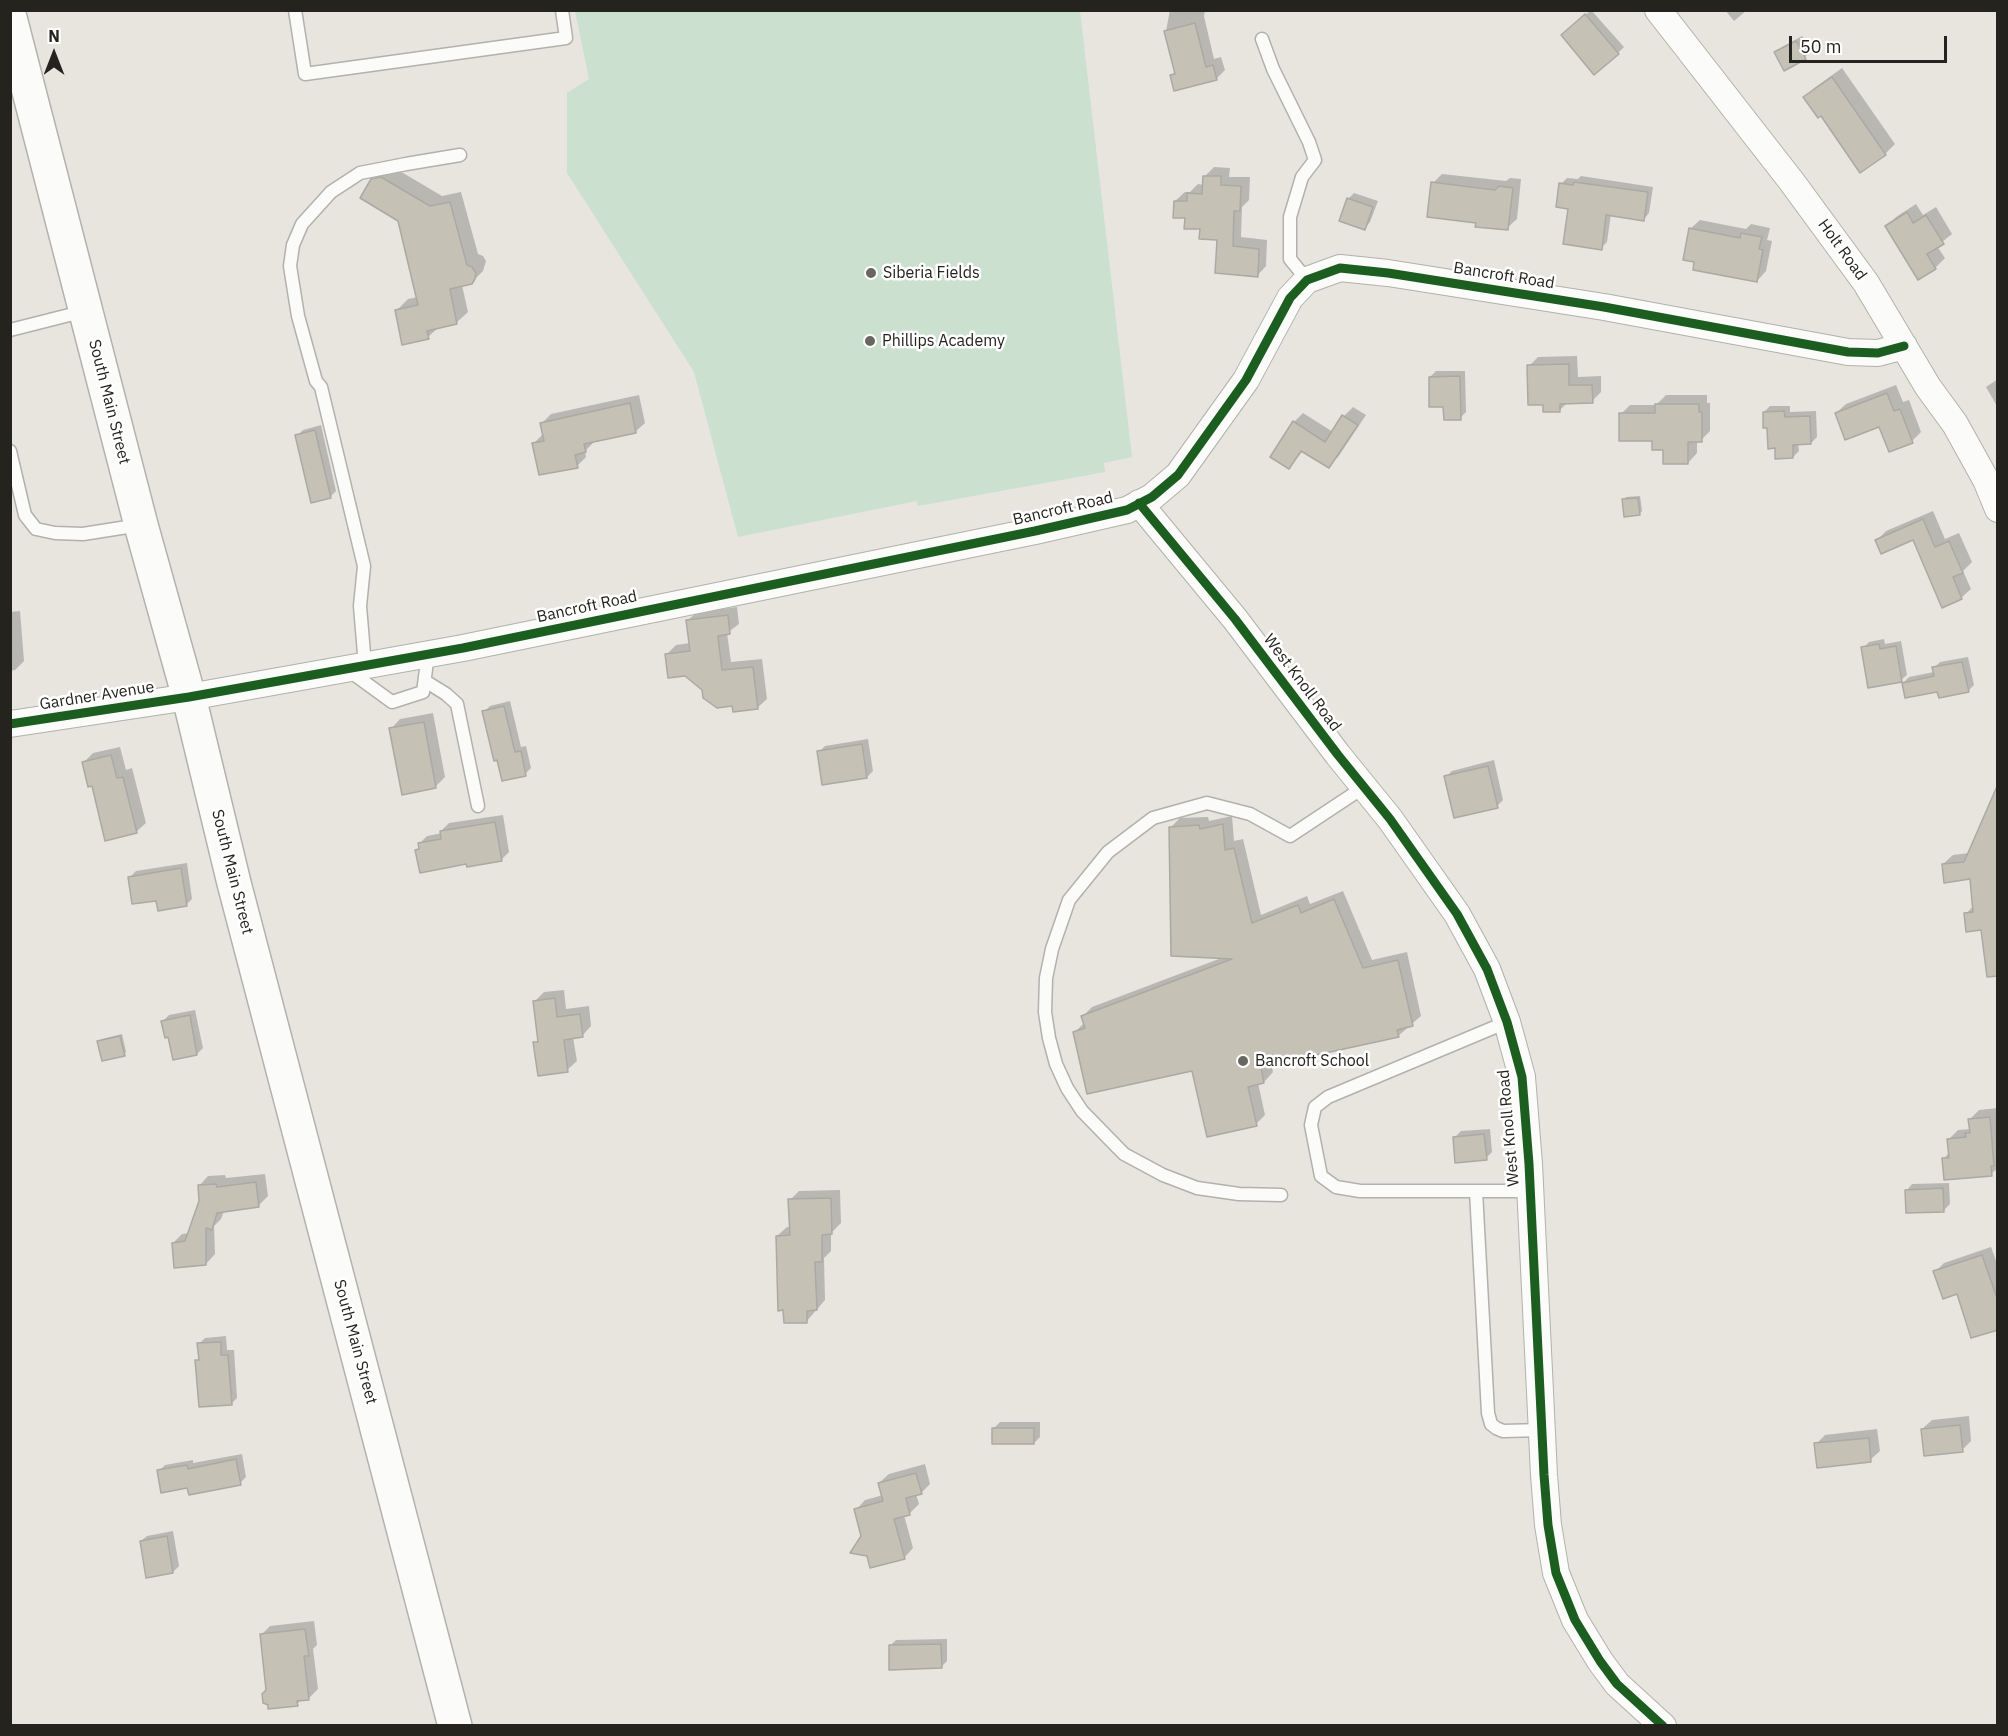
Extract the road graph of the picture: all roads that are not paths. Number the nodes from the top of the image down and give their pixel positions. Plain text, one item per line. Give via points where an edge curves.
1 (295, 10) edge
2 (562, 10) edge
3 (1658, 10) edge
4 (10, 18) edge
5 (1262, 39) dead end
6 (460, 155) dead end
7 (1307, 280) junction
8 (86, 311) junction
9 (10, 330) edge
10 (1904, 346) junction
11 (10, 451) edge
12 (1139, 503) junction
13 (1998, 509) edge
14 (141, 525) junction
15 (428, 654) junction
16 (356, 668) junction
17 (425, 681) junction
18 (189, 697) junction
19 (10, 724) edge
20 (1364, 787) junction
21 (478, 806) dead end
22 (1507, 1022) junction
23 (1476, 1191) junction
24 (1530, 1191) junction
25 (1281, 1195) dead end
26 (1543, 1430) junction
27 (455, 1725) edge
28 (1663, 1725) edge

1 - 2 lane via 305,74 566,38
3 - 10 street, Holt Road via 1866,283
4 - 8 main road, South Main Street
5 - 7 lane via 1315,160 1302,177 1290,217 1290,258
6 - 16 lane via 360,174 331,192 302,224 293,245 290,266 298,316 321,387 364,566
7 - 10 street, Bancroft Road via 1340,268 1388,273 1604,307 1848,352 1878,353
7 - 12 street, Bancroft Road via 1290,297 1246,380 1178,475
8 - 9 lane
8 - 14 main road, South Main Street
10 - 13 street, Holt Road via 1954,424
11 - 14 lane via 25,515 36,529 83,534
12 - 15 street, Bancroft Road via 1127,510 1035,531
12 - 20 street, West Knoll Road via 1235,619
14 - 18 main road, South Main Street
15 - 16 street, Bancroft Road
15 - 17 lane
16 - 17 lane via 392,702 423,692
16 - 18 street, Bancroft Road
17 - 21 lane via 457,704
18 - 19 street, Gardner Avenue
18 - 27 main road, South Main Street
20 - 22 street, West Knoll Road via 1457,914 1487,969
20 - 25 lane via 1290,837 1250,814 1207,803 1153,818 1108,852 1069,900 1046,978 1045,1012 1056,1064 1082,1111 1124,1154 1197,1188
22 - 23 lane via 1328,1097 1315,1107 1311,1125 1321,1176 1336,1188
22 - 24 street, West Knoll Road via 1522,1077
23 - 24 lane
23 - 26 lane via 1491,1424 1503,1431
24 - 26 street, West Knoll Road
26 - 28 street, West Knoll Road via 1548,1526 1556,1573 1575,1620 1617,1684

